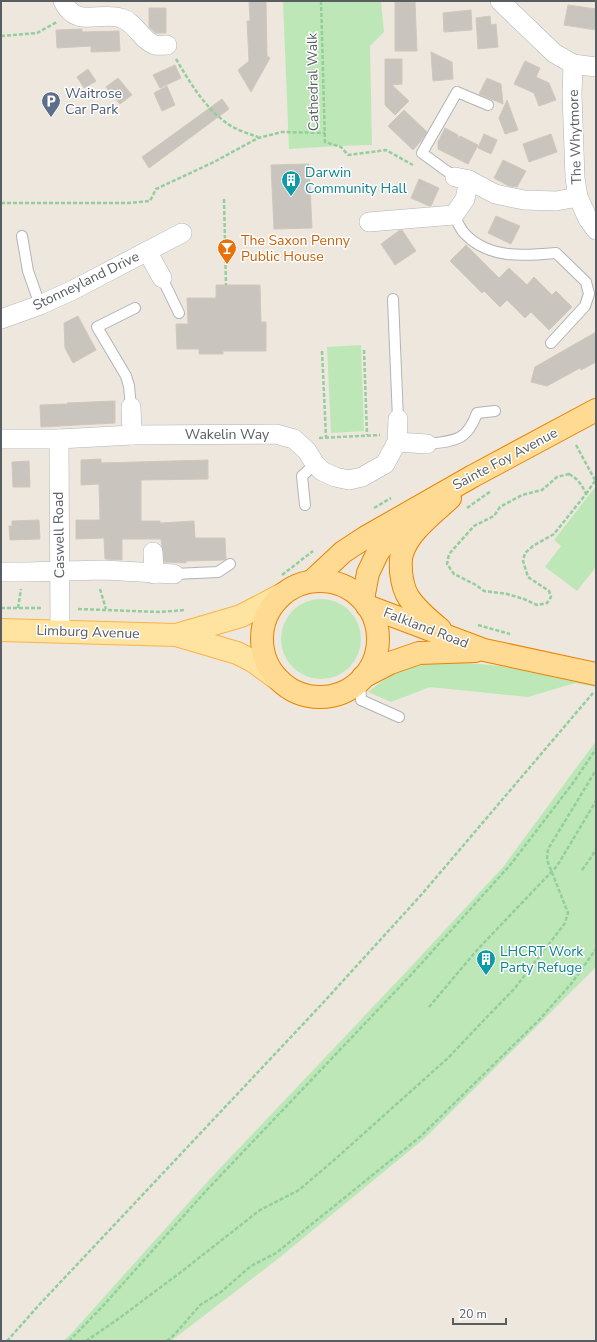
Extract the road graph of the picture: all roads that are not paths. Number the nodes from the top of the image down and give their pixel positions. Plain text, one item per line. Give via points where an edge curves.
1 (63, 1) edge
2 (500, 1) edge
3 (167, 45) road end
4 (573, 64) junction
5 (596, 67) edge
6 (488, 105) dead end
7 (462, 179) junction
8 (578, 197) junction
9 (454, 215) junction
10 (369, 222) dead end
11 (596, 230) edge
12 (182, 232) dead end
13 (22, 236) dead end
14 (147, 251) junction
15 (162, 278) joint
16 (393, 299) dead end
17 (40, 305) junction
18 (135, 308) dead end
19 (179, 313) dead end
20 (1, 319) edge
21 (551, 343) dead end
22 (131, 406) joint
23 (596, 410) edge
24 (495, 411) dead end
25 (398, 432) junction
26 (132, 435) junction
27 (1, 439) edge
28 (59, 439) junction
29 (428, 444) joint
30 (315, 464) junction
31 (474, 476) junction
32 (305, 505) dead end
33 (413, 509) junction
34 (153, 552) dead end
35 (230, 564) dead end
36 (1, 572) edge
37 (60, 572) junction
38 (154, 574) junction
39 (174, 574) joint
40 (312, 581) junction
41 (281, 586) junction
42 (365, 602) junction
43 (1, 630) edge
44 (60, 632) junction
45 (176, 635) junction
46 (448, 636) junction
47 (484, 650) junction
48 (596, 674) edge
49 (362, 679) junction
50 (279, 680) junction
51 (399, 717) dead end

1 - 3 street via 66,8 81,18 122,18 155,45
2 - 4 street via 554,53
4 - 5 street
4 - 8 street, The Whytmore via 575,178
6 - 7 lane via 457,92 422,153
7 - 8 street via 495,194 524,200 556,201
7 - 9 street via 465,199
8 - 11 street, The Whytmore
9 - 10 street
9 - 21 lane via 464,233 477,244 495,252 523,256 556,253 586,282 589,294 585,306
12 - 14 street, Stonneyland Drive
13 - 17 lane via 28,271
14 - 15 street, Stonneyland Drive
14 - 17 street, Stonneyland Drive
15 - 19 lane
16 - 25 lane
17 - 20 street, Stonneyland Drive
18 - 22 lane via 97,327 126,376
22 - 26 street
23 - 31 highway, Sainte Foy Avenue
24 - 29 lane via 478,413 473,426 464,435 450,442
25 - 29 street
25 - 30 street via 385,464 362,477 349,480 335,477 322,471
26 - 28 street, Wakelin Way
26 - 30 street, Wakelin Way via 276,434 294,439 307,451
27 - 28 street, Wakelin Way
28 - 37 street, Caswell Road
30 - 32 lane via 302,476
31 - 33 highway, Sainte Foy Avenue
31 - 46 highway via 422,524 402,553 402,582 409,598
33 - 40 highway, Sainte Foy Avenue via 343,552
33 - 42 highway, Sainte Foy Avenue via 378,552 368,573
34 - 38 street
35 - 39 lane via 218,572
36 - 37 street
37 - 38 street via 104,570
37 - 44 street, Caswell Road
38 - 39 street
40 - 41 highway
40 - 42 highway via 341,584
41 - 45 main road, Limburg Avenue via 241,616
41 - 50 highway via 263,633 265,655
42 - 46 highway, Falkland Road
42 - 49 highway via 376,621 378,642 372,666
43 - 44 main road, Limburg Avenue
44 - 45 main road, Limburg Avenue
45 - 50 main road, Limburg Avenue via 237,653
46 - 47 highway, Falkland Road
47 - 48 highway, Falkland Road
47 - 49 highway, Falkland Road via 419,653 390,663
49 - 50 highway via 350,689 336,695 324,696 297,692
49 - 51 lane via 361,700

